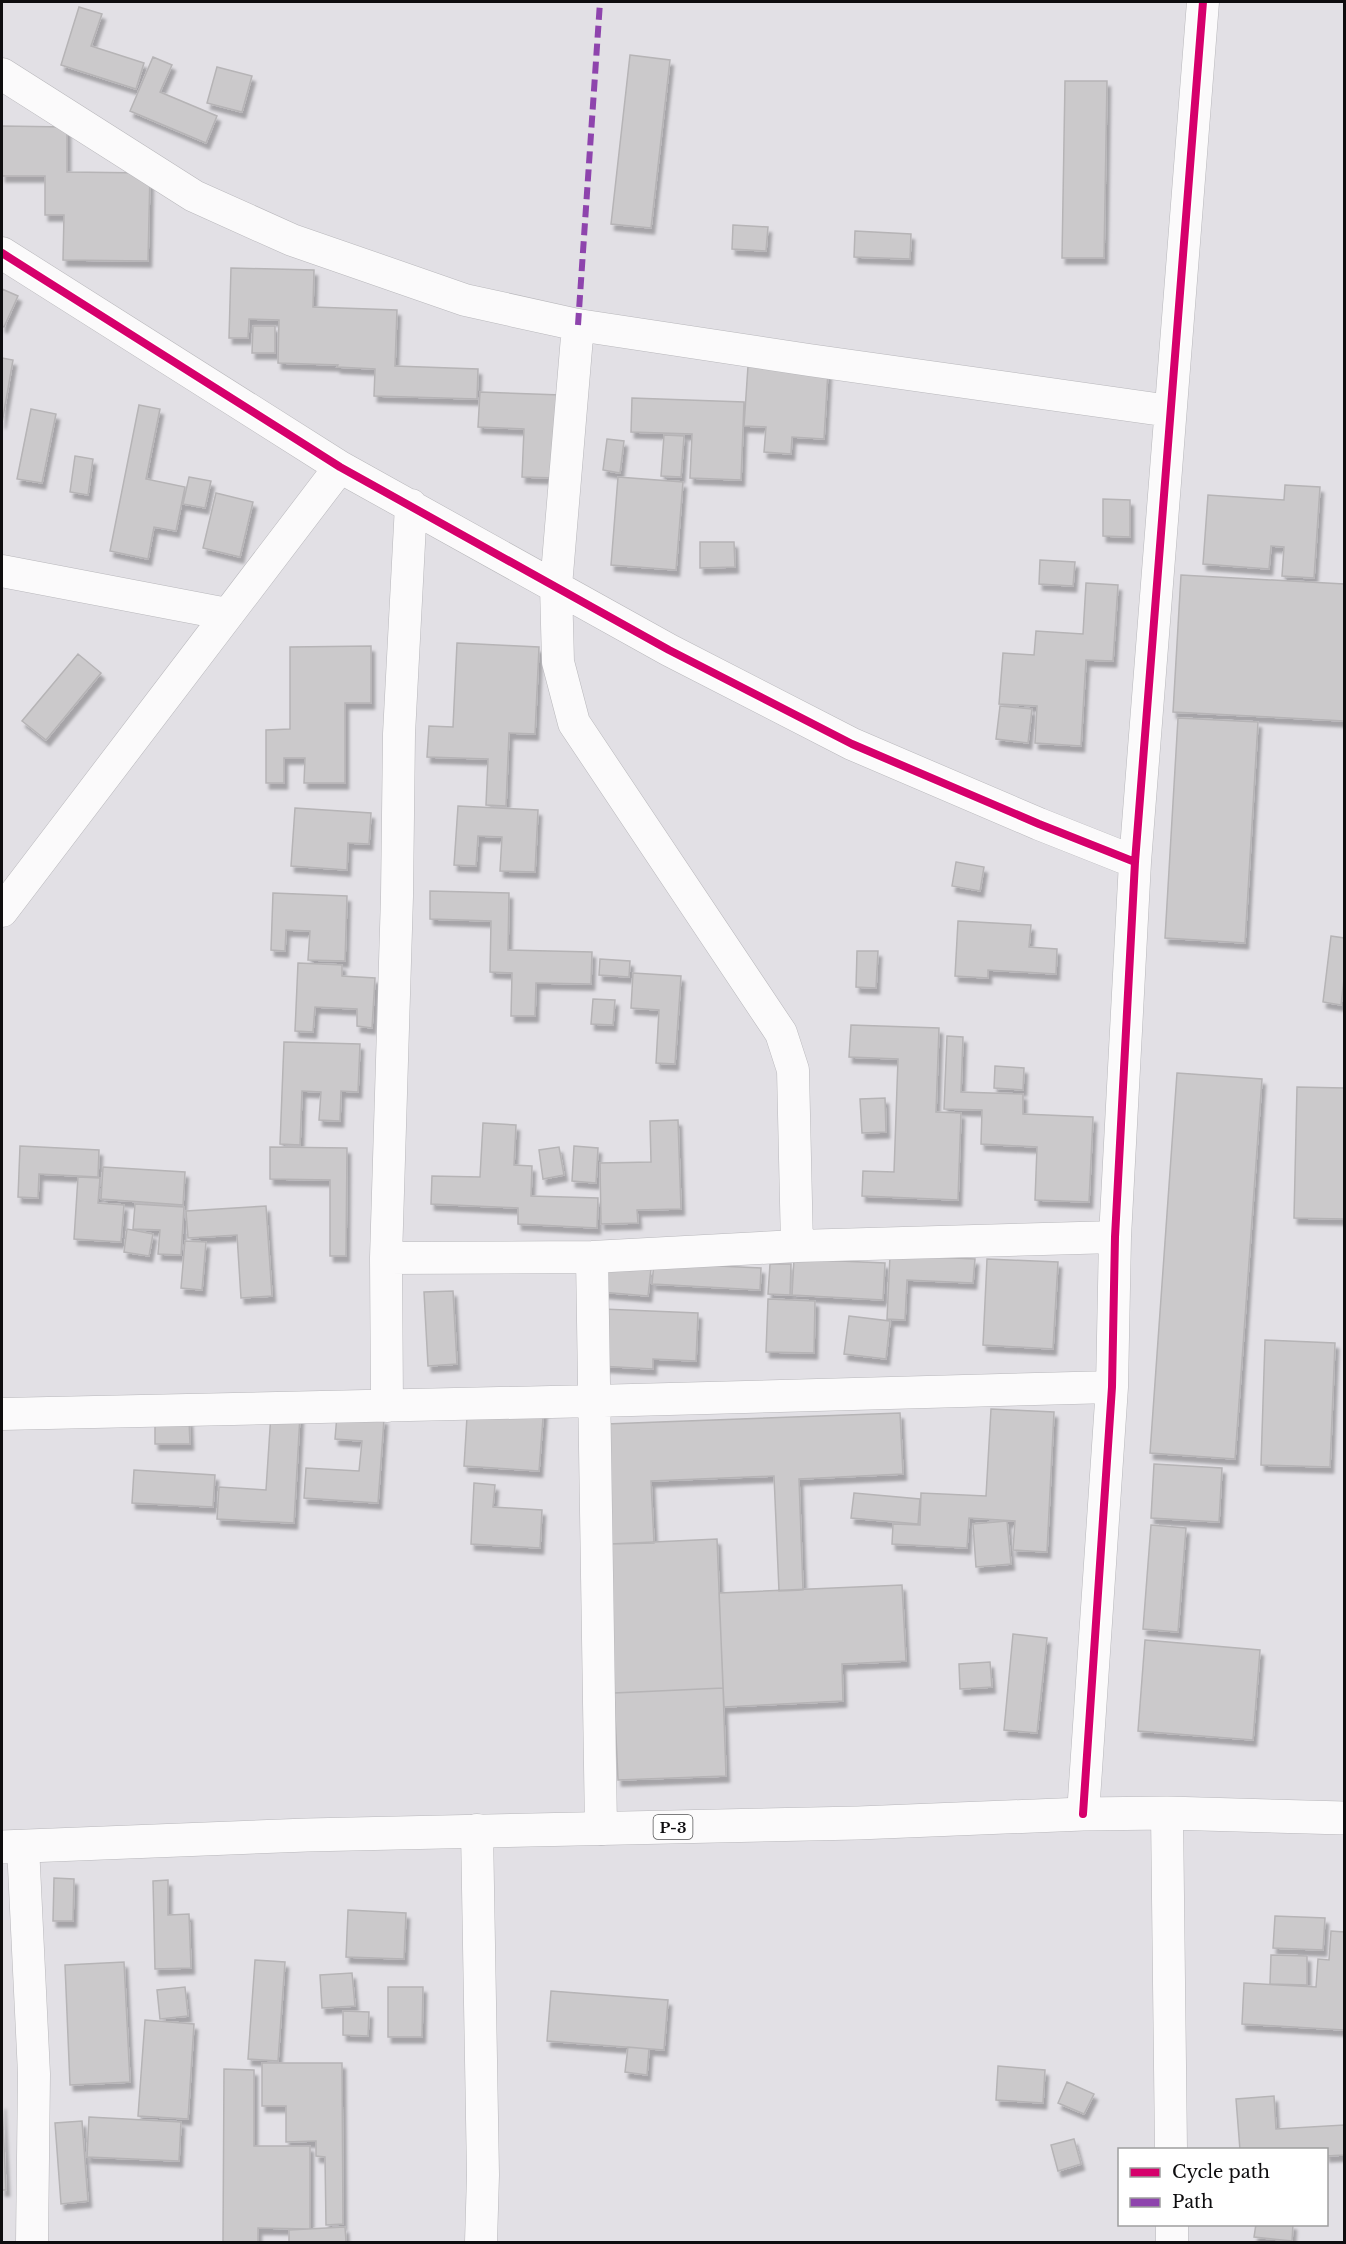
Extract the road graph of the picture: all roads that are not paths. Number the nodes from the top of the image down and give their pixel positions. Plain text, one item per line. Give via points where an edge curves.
1 (1203, 2) edge
2 (2, 74) edge
3 (2, 253) edge
4 (578, 325) junction
5 (1170, 411) junction
6 (340, 467) junction
7 (411, 505) junction
8 (2, 571) edge
9 (556, 586) junction
10 (227, 614) junction
11 (1135, 862) junction
12 (2, 911) edge
13 (1115, 1237) junction
14 (797, 1246) junction
15 (592, 1257) junction
16 (386, 1258) junction
17 (1113, 1387) junction
18 (594, 1401) junction
19 (387, 1406) junction
20 (2, 1414) edge
21 (1167, 1813) junction
22 (1083, 1814) junction
23 (1344, 1818) edge
24 (600, 1829) junction
25 (477, 1830) junction
26 (12, 1846) edge
27 (1171, 2148) edge
28 (1172, 2226) edge
29 (32, 2242) edge
30 (481, 2242) edge
31 (1172, 2242) edge

1 - 5 street
2 - 4 street via 195,195 292,240 465,300
3 - 6 street
4 - 5 street
4 - 9 street
5 - 11 street
6 - 7 street
6 - 10 street
7 - 9 street
7 - 16 street via 399,734
8 - 10 street
9 - 11 street via 669,650 852,744
9 - 14 street via 558,662 574,723 781,1033 793,1070
10 - 12 street
11 - 13 street
13 - 14 street
13 - 17 street
14 - 15 street
15 - 16 street
15 - 18 street
16 - 19 street
17 - 18 street
17 - 22 street
18 - 19 street
18 - 24 street
19 - 20 street
21 - 22 main road, P-3
21 - 23 main road, P-3
21 - 27 street
22 - 24 main road, P-3
24 - 25 main road, P-3
25 - 26 main road, P-3
25 - 30 street
26 - 29 street via 34,2074
28 - 31 street

